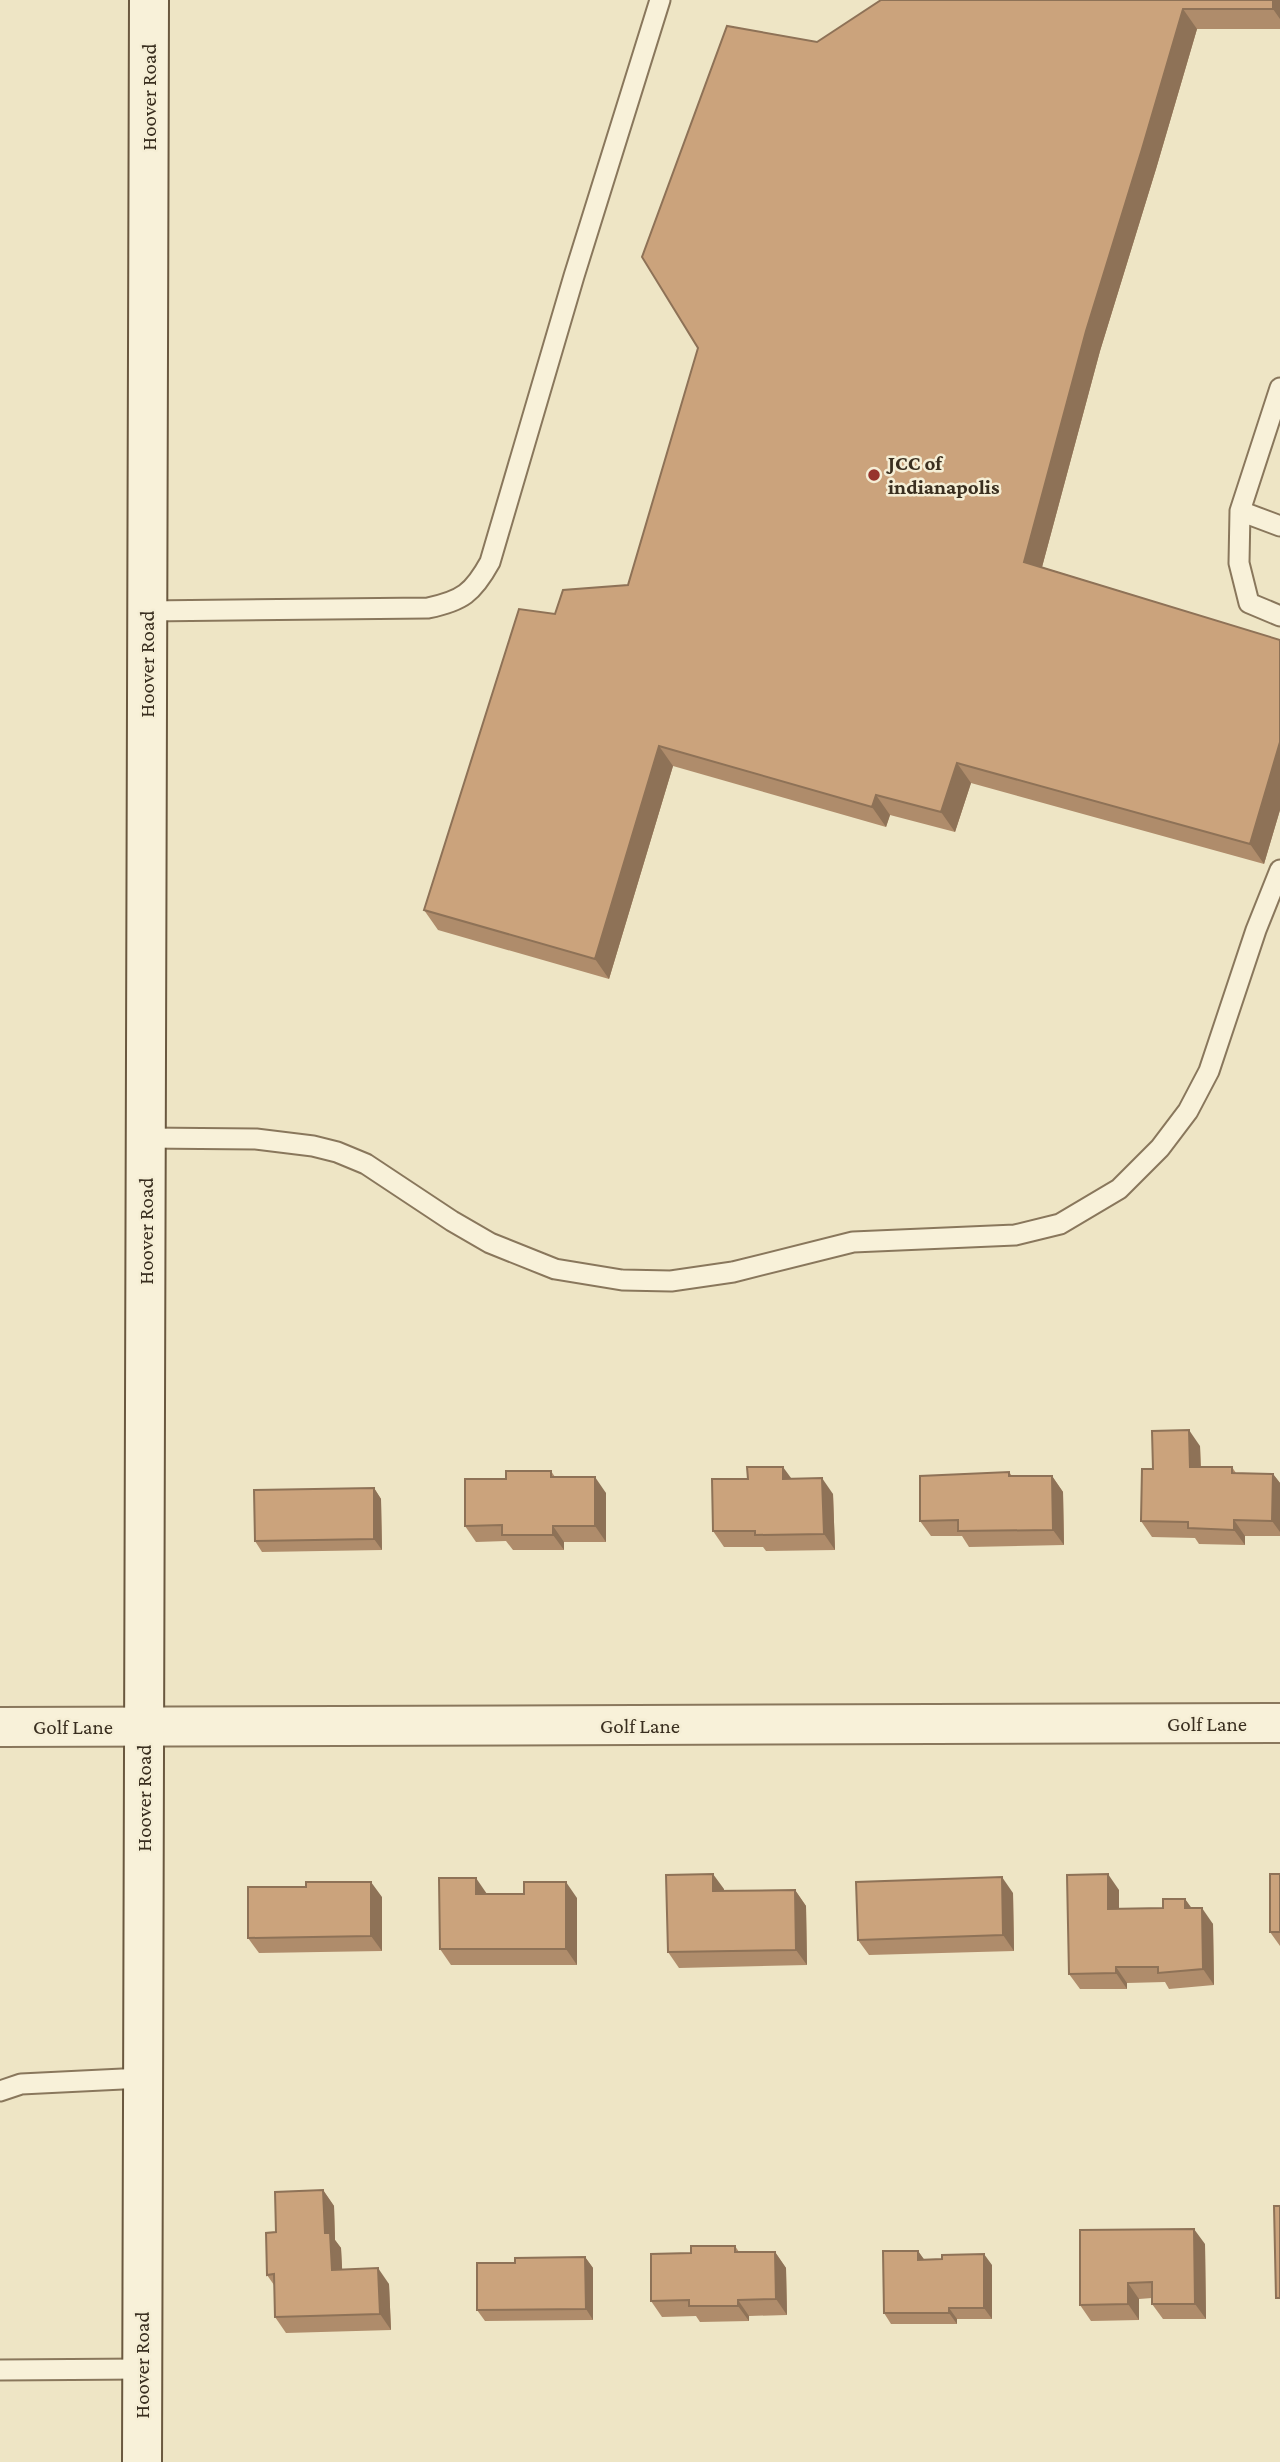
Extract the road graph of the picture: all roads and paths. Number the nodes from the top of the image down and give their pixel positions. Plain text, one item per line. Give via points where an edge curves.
1 (149, 0) edge
2 (660, 0) edge
3 (1280, 388) edge
4 (1275, 417) edge
5 (1240, 511) junction
6 (1280, 526) edge
7 (147, 611) junction
8 (1280, 616) edge
9 (1280, 870) edge
10 (146, 1139) junction
11 (1280, 1723) edge
12 (0, 1727) edge
13 (144, 1728) junction
14 (143, 2078) junction
15 (0, 2091) edge
16 (142, 2369) junction
17 (0, 2370) edge
18 (142, 2462) edge

1 - 7 street, Hoover Road
2 - 7 lane via 490,562 479,583 454,603 428,608
3 - 4 lane
4 - 5 lane
5 - 6 lane
5 - 8 lane via 1239,563 1250,603
7 - 10 street, Hoover Road
9 - 10 lane via 1209,1070 1188,1111 1160,1148 1119,1189 1060,1224 1015,1235 853,1242 733,1272 670,1281 622,1280 555,1269 490,1243 366,1164 337,1152 256,1139
10 - 13 street, Hoover Road
11 - 13 street, Golf Lane
12 - 13 street, Golf Lane
13 - 14 street, Hoover Road
14 - 15 lane via 21,2084
14 - 16 street, Hoover Road
16 - 17 lane
16 - 18 street, Hoover Road

